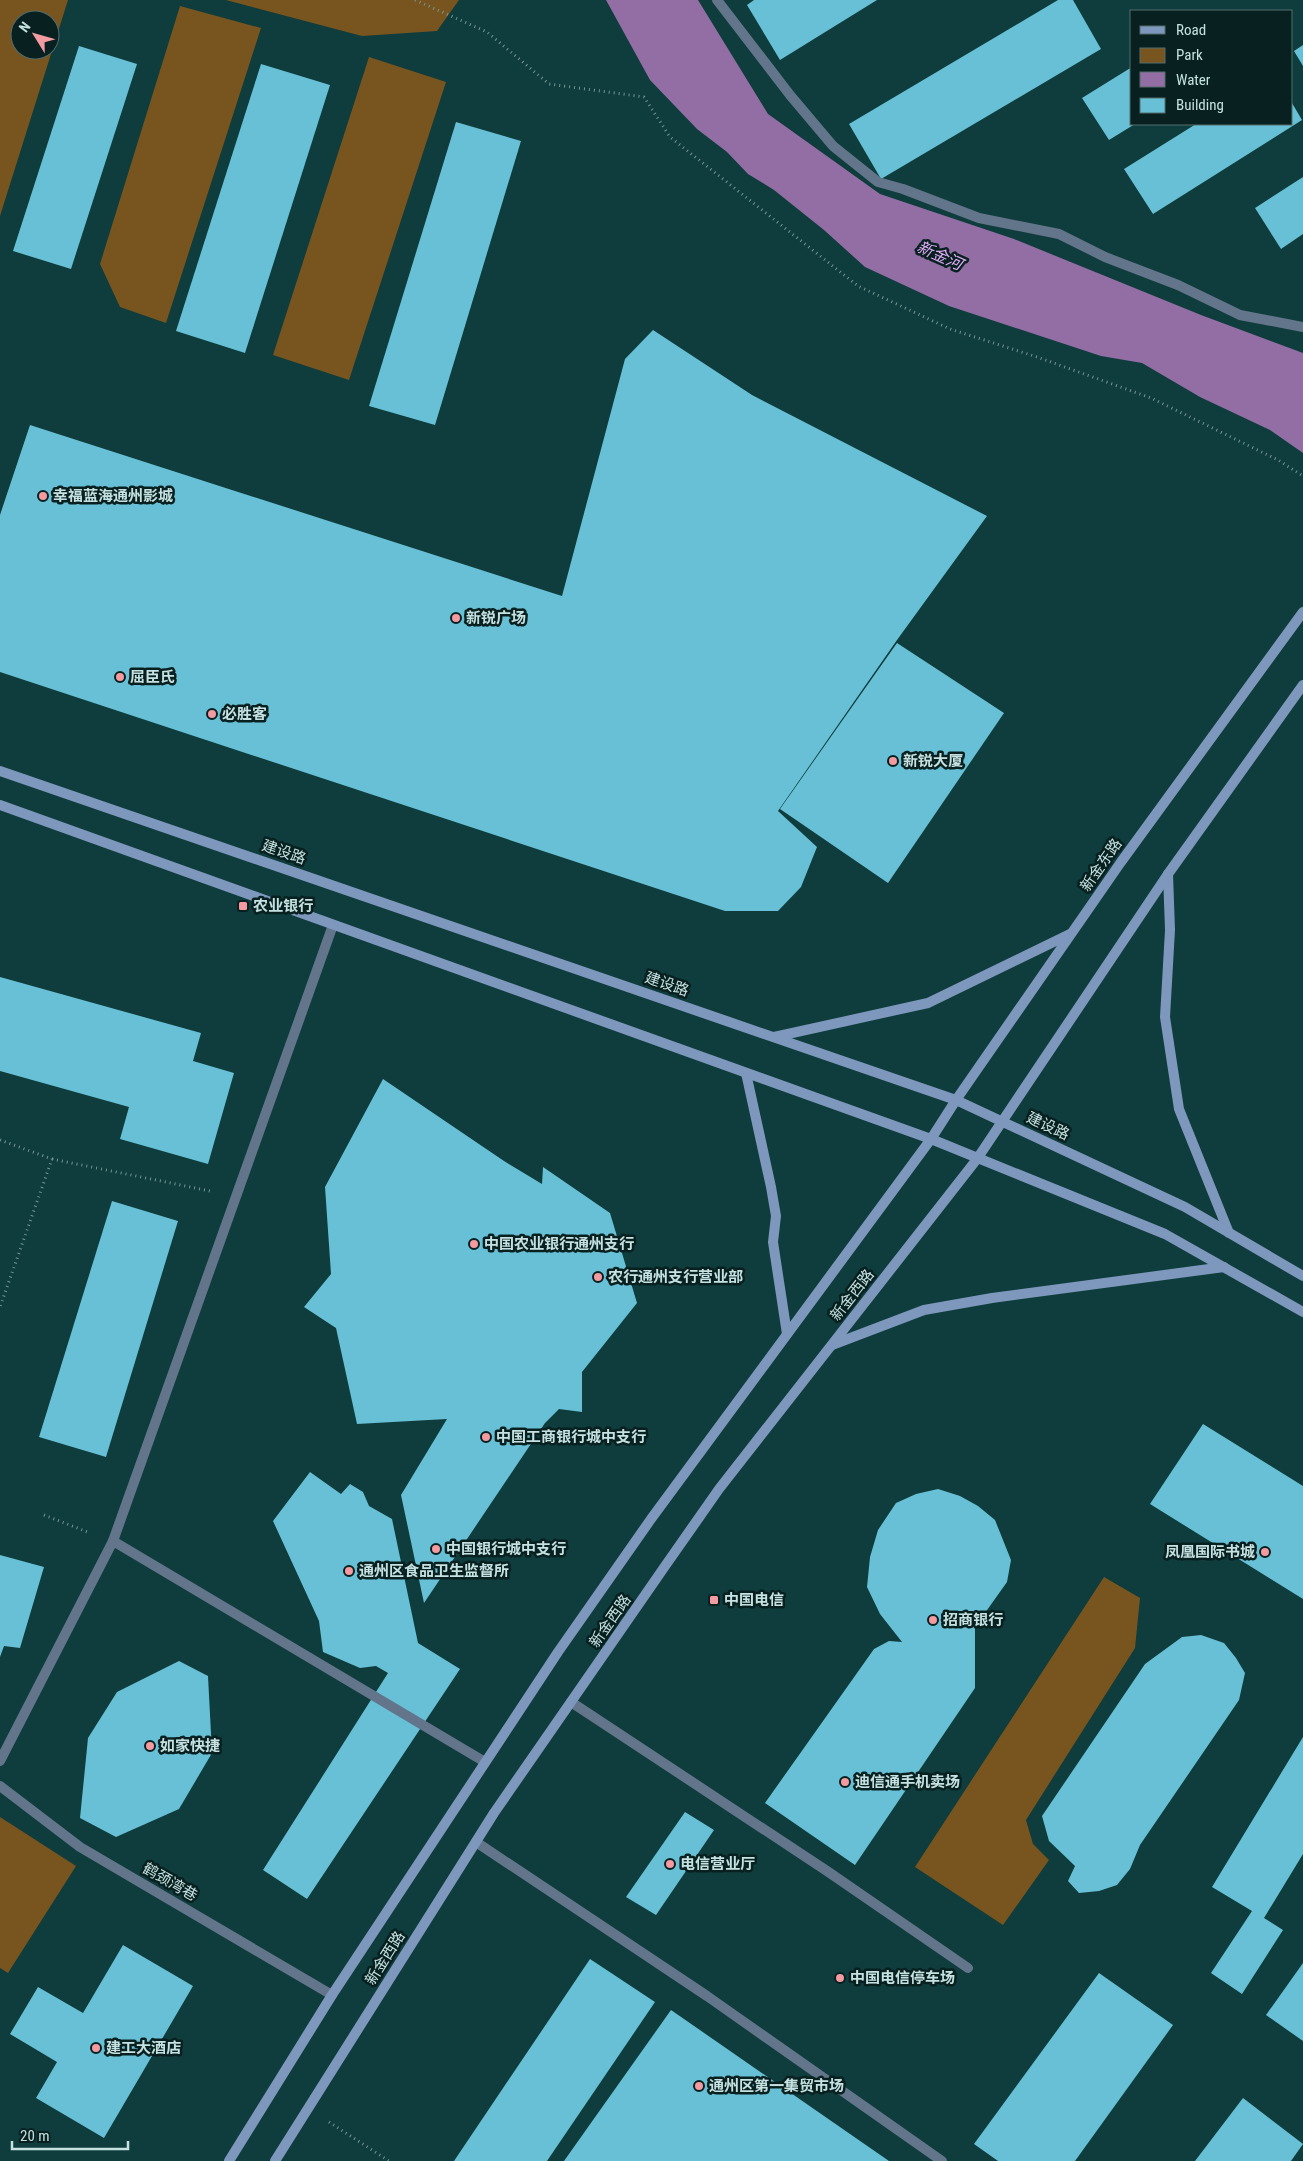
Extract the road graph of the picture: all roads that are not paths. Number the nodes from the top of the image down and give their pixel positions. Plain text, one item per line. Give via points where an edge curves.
1 (717, 0) edge
2 (1303, 327) edge
3 (1303, 612) edge
4 (1303, 685) edge
5 (0, 771) edge
6 (0, 805) edge
7 (1168, 874) junction
8 (333, 924) junction
9 (1071, 934) junction
10 (774, 1037) junction
11 (746, 1073) junction
12 (956, 1100) junction
13 (1003, 1122) junction
14 (931, 1139) junction
15 (977, 1159) junction
16 (1229, 1232) junction
17 (1224, 1267) junction
18 (1303, 1276) edge
19 (1303, 1312) edge
20 (788, 1334) junction
21 (831, 1346) junction
22 (113, 1542) junction
23 (571, 1702) junction
24 (0, 1761) edge
25 (485, 1762) junction
26 (0, 1786) edge
27 (476, 1842) junction
28 (968, 1968) dead end
29 (332, 1994) junction
30 (229, 2161) edge
31 (275, 2161) edge
32 (942, 2161) edge

1 - 2 street via 834,146 878,182 978,218 1059,234 1105,258 1178,285 1240,315
3 - 9 street, 新金东路
4 - 7 street
5 - 10 street, 建设路
6 - 8 street
7 - 13 street
7 - 16 street via 1170,930 1165,1017 1179,1109
8 - 11 street
8 - 22 street
9 - 10 street via 928,1002
9 - 12 street, 新金东路
10 - 12 street, 建设路
11 - 14 street
11 - 20 street via 776,1216 773,1242
12 - 13 street, 建设路
12 - 14 street, 新金东路
13 - 15 street, 新金西路
13 - 16 street, 建设路 via 1185,1207
14 - 15 street
14 - 20 street, 新金西路
15 - 17 street via 1165,1234
15 - 21 street, 新金西路
16 - 18 street, 建设路
17 - 19 street
17 - 21 street via 924,1310
20 - 25 street, 新金西路 via 651,1519
21 - 23 street, 新金西路 via 719,1490
22 - 24 street
22 - 25 street
23 - 27 street, 新金西路
23 - 28 street
25 - 29 street, 新金西路
26 - 29 street, 鹤颈湾巷 via 80,1847
27 - 31 street, 新金西路
27 - 32 street via 707,1996
29 - 30 street, 新金西路

